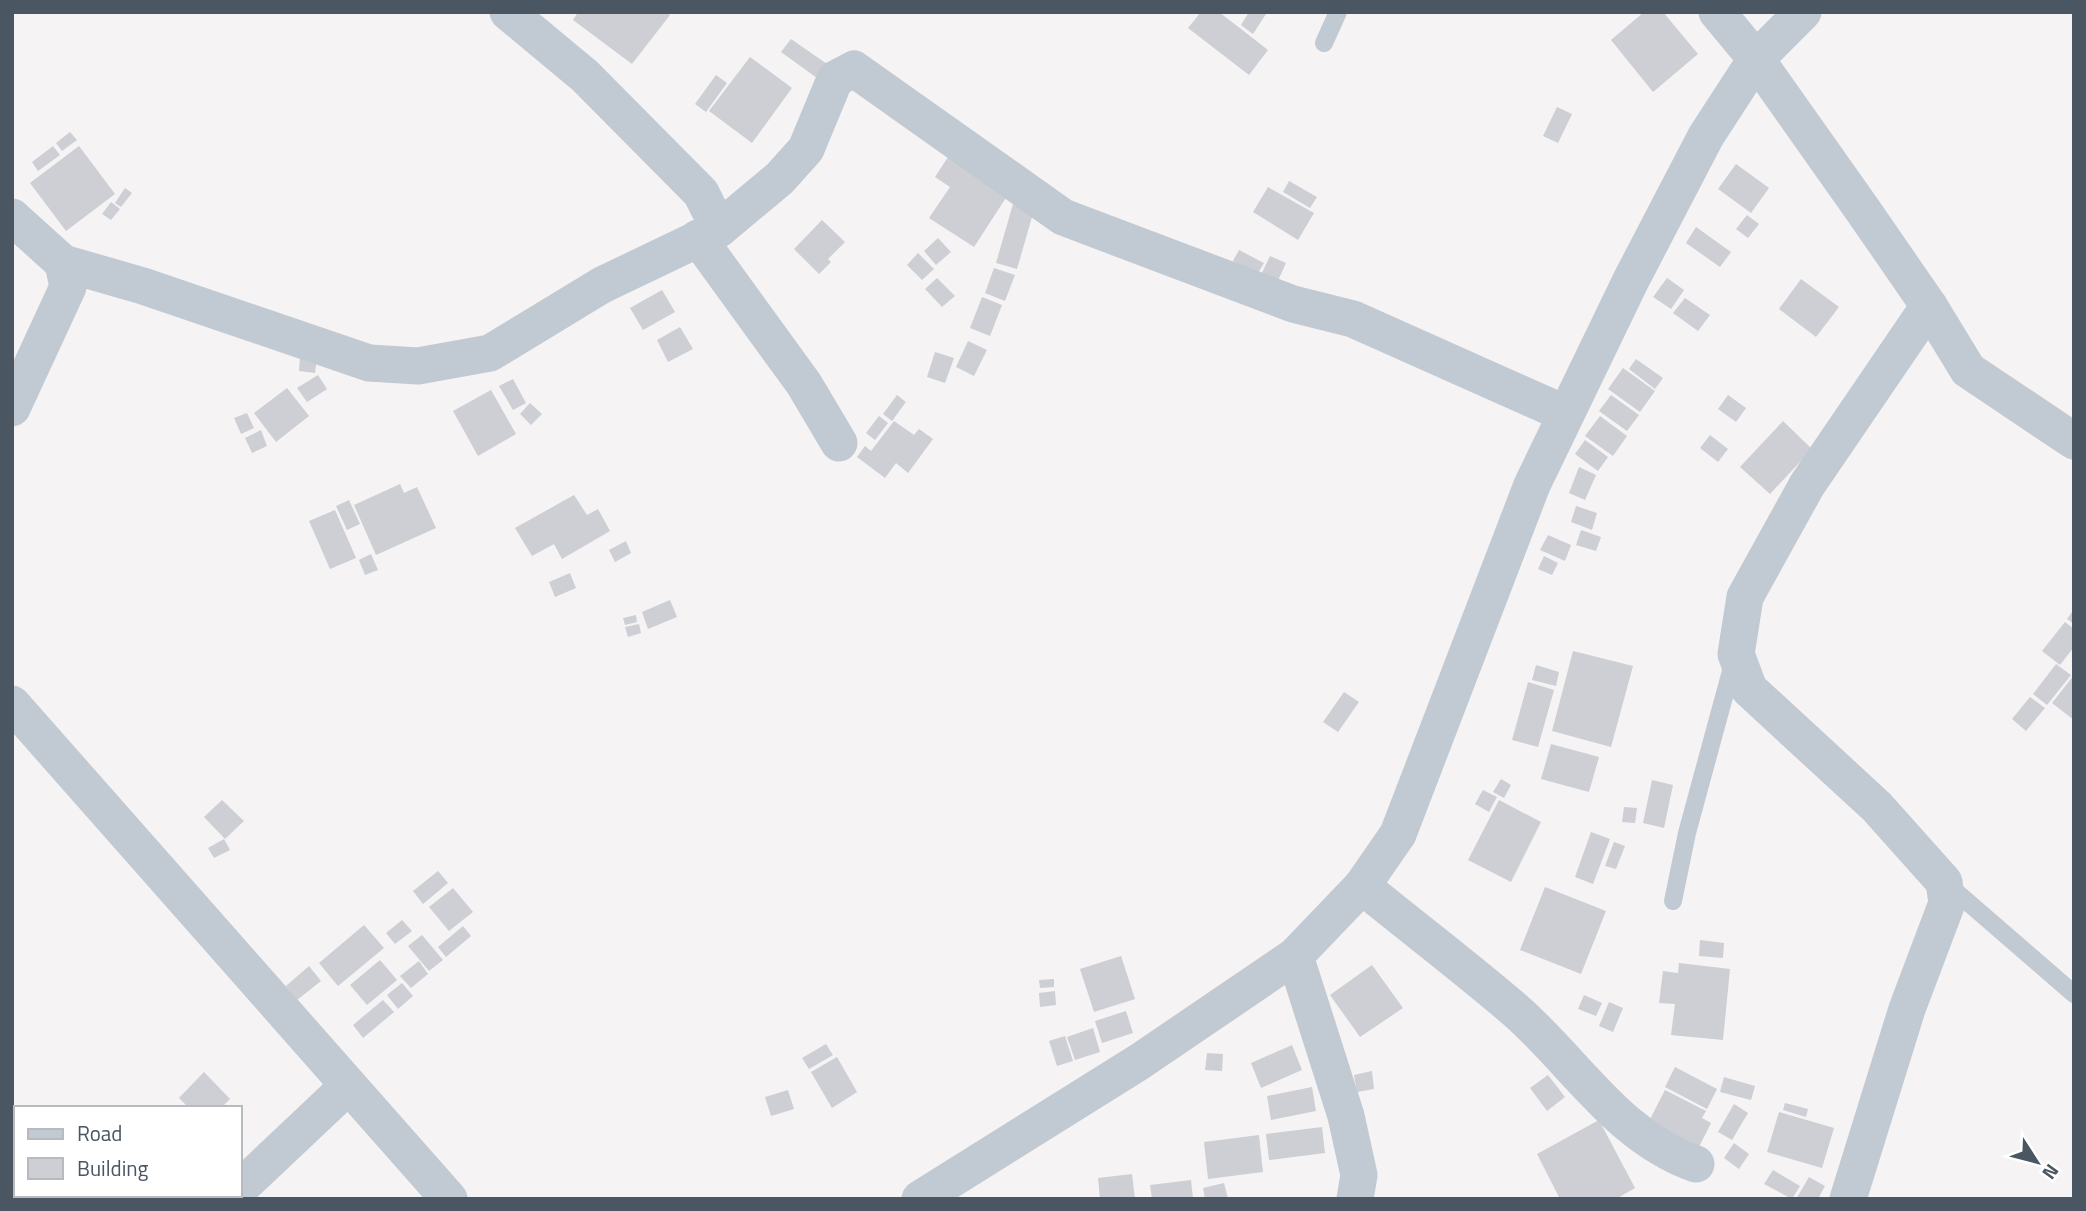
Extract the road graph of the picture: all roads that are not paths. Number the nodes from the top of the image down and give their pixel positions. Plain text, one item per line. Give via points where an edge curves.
1 (508, 12) edge
2 (1338, 12) edge
3 (1717, 12) edge
4 (1803, 12) edge
5 (1324, 43) dead end
6 (1756, 59) junction
7 (12, 217) edge
8 (709, 234) junction
9 (63, 263) junction
10 (1929, 306) junction
11 (12, 408) edge
12 (1566, 414) junction
13 (2074, 441) edge
14 (839, 443) dead end
15 (1736, 653) junction
16 (12, 704) edge
17 (1944, 882) junction
18 (1362, 886) junction
19 (1673, 901) dead end
20 (1295, 956) junction
21 (2074, 993) edge
22 (348, 1086) junction
23 (1696, 1164) dead end
24 (242, 1186) edge
25 (449, 1199) edge
26 (920, 1199) edge
27 (1355, 1199) edge
28 (1848, 1199) edge

1 - 8 street via 584,76 701,193
2 - 5 lane
3 - 6 street
4 - 6 street
6 - 10 street
6 - 12 street via 1706,136
7 - 9 street
8 - 9 street via 603,285 491,353 418,366 369,363
8 - 12 street via 780,178 806,149 835,79 854,69 1063,217 1293,304 1353,319
8 - 14 street
9 - 11 street via 68,287
10 - 13 street via 1968,370
10 - 15 street via 1807,485 1745,597
12 - 18 street via 1532,485 1398,834
15 - 17 street via 1749,689 1877,807
15 - 19 lane
16 - 22 street
17 - 21 lane
17 - 28 street via 1947,903 1907,1009
18 - 20 street
18 - 23 street via 1516,1011 1610,1109 1648,1140
20 - 26 street via 1139,1062
20 - 27 street via 1346,1116 1359,1175
22 - 24 street
22 - 25 street

